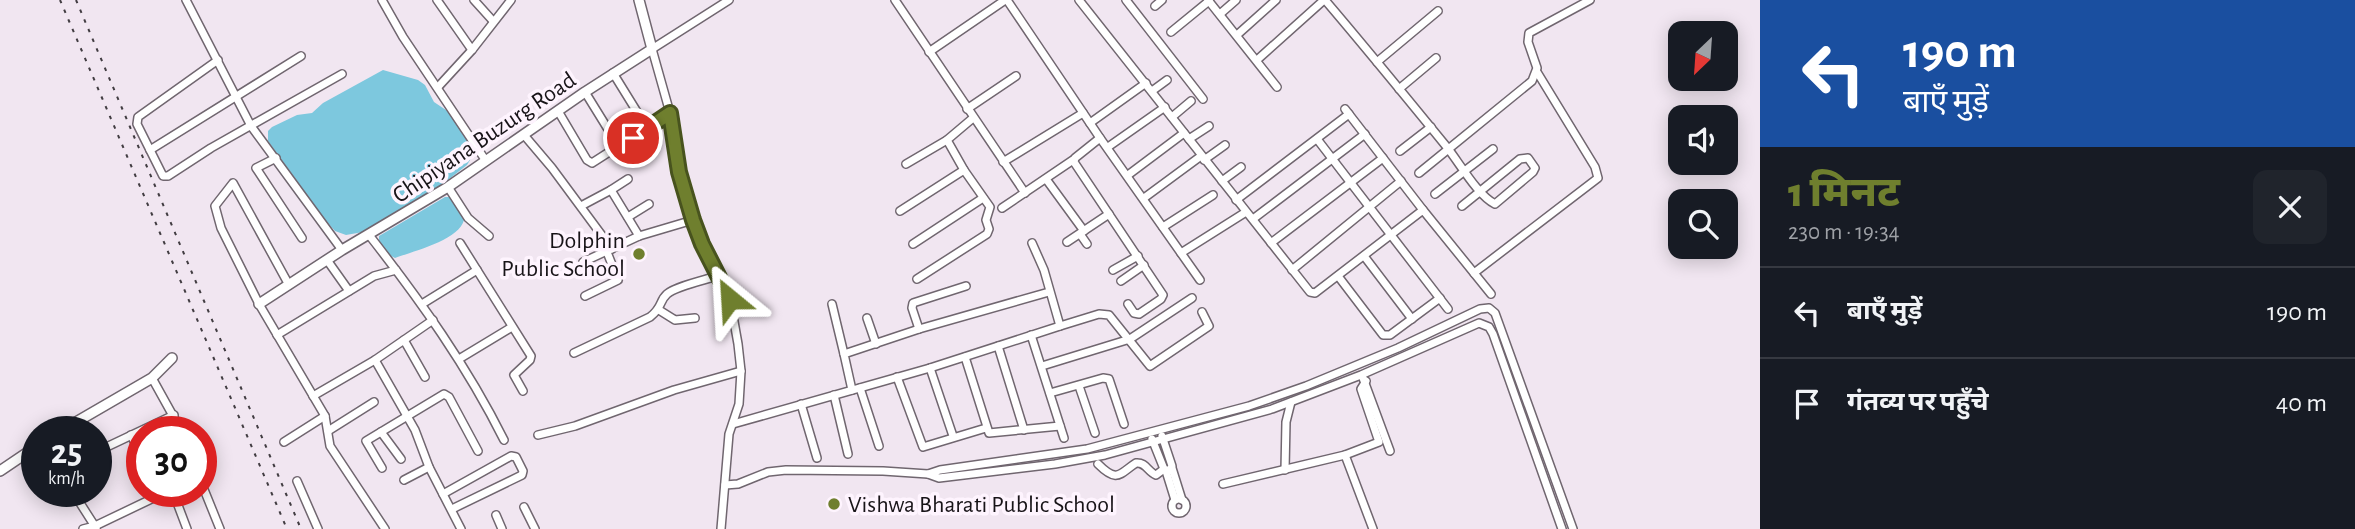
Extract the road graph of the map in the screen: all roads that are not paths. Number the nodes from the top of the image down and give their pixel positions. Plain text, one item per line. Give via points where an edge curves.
1 (186, 0) edge
2 (382, 0) edge
3 (437, 0) edge
4 (474, 0) edge
5 (511, 0) edge
6 (639, 0) edge
7 (729, 0) edge
8 (895, 0) edge
9 (1006, 0) edge
10 (1079, 0) edge
11 (1126, 0) edge
12 (1162, 0) edge
13 (1209, 0) edge
14 (1236, 0) edge
15 (1276, 0) edge
16 (1324, 0) edge
17 (1590, 0) edge
18 (1155, 6) dead end
19 (1438, 11) dead end
20 (1220, 14) junction
21 (493, 21) junction
22 (1171, 32) dead end
23 (1237, 35) junction
24 (652, 48) junction
25 (472, 50) junction
26 (929, 52) junction
27 (301, 56) dead end
28 (1436, 58) dead end
29 (218, 60) junction
30 (1257, 60) junction
31 (1377, 62) junction
32 (1537, 72) junction
33 (613, 73) junction
34 (342, 74) dead end
35 (1016, 76) dead end
36 (1167, 80) dead end
37 (1146, 83) junction
38 (438, 86) junction
39 (1277, 87) dead end
40 (1399, 89) junction
41 (1152, 91) junction
42 (585, 92) junction
43 (237, 97) junction
44 (1203, 99) dead end
45 (1191, 102) dead end
46 (1165, 107) junction
47 (967, 109) junction
48 (558, 111) junction
49 (670, 113) junction
50 (1083, 113) junction
51 (1172, 117) junction
52 (973, 118) junction
53 (1090, 123) junction
54 (251, 125) junction
55 (1209, 126) dead end
56 (1431, 127) junction
57 (647, 128) junction
58 (1364, 134) junction
59 (524, 135) junction
60 (1186, 136) junction
61 (1100, 138) junction
62 (1317, 138) junction
63 (947, 140) junction
64 (1225, 145) dead end
65 (1108, 147) junction
66 (618, 148) junction
67 (1448, 149) junction
68 (1493, 149) dead end
69 (149, 150) junction
70 (1400, 151) dead end
71 (276, 158) junction
72 (1203, 158) junction
73 (1383, 158) junction
74 (1332, 159) junction
75 (1073, 160) junction
76 (486, 161) junction
77 (1003, 162) junction
78 (906, 164) dead end
79 (1241, 167) dead end
80 (964, 170) junction
81 (1465, 172) junction
82 (1419, 173) dead end
83 (1128, 175) junction
84 (628, 179) dead end
85 (1046, 179) junction
86 (1222, 181) junction
87 (1401, 181) junction
88 (1351, 182) junction
89 (449, 187) junction
90 (611, 190) junction
91 (1481, 191) junction
92 (1025, 193) junction
93 (1435, 194) dead end
94 (1213, 195) dead end
95 (983, 198) junction
96 (1144, 198) junction
97 (1236, 200) junction
98 (649, 204) dead end
99 (581, 206) junction
100 (1369, 206) junction
101 (1462, 206) dead end
102 (1002, 208) dead end
103 (1423, 210) junction
104 (900, 211) dead end
105 (1246, 212) junction
106 (1109, 214) junction
107 (628, 216) junction
108 (1253, 219) junction
109 (693, 220) junction
110 (1163, 227) junction
111 (1082, 232) junction
112 (369, 235) junction
113 (1391, 235) junction
114 (489, 236) dead end
115 (639, 236) junction
116 (302, 238) dead end
117 (1068, 242) dead end
118 (460, 243) dead end
119 (1032, 243) dead end
120 (1271, 243) junction
121 (913, 244) dead end
122 (1087, 244) dead end
123 (342, 250) junction
124 (610, 251) junction
125 (1181, 253) junction
126 (1138, 256) junction
127 (1364, 256) junction
128 (327, 260) junction
129 (583, 262) dead end
130 (1144, 265) junction
131 (396, 270) junction
132 (477, 270) junction
133 (1113, 270) dead end
134 (1292, 270) junction
135 (1474, 273) junction
136 (718, 275) junction
137 (1338, 276) junction
138 (917, 279) dead end
139 (1200, 280) dead end
140 (1121, 281) dead end
141 (289, 285) junction
142 (966, 286) dead end
143 (349, 291) junction
144 (1049, 292) junction
145 (1491, 294) dead end
146 (584, 296) dead end
147 (1192, 298) dead end
148 (1440, 298) junction
149 (259, 304) junction
150 (422, 304) junction
151 (832, 304) dead end
152 (1128, 304) dead end
153 (1448, 309) dead end
154 (659, 310) junction
155 (1202, 312) dead end
156 (695, 318) dead end
157 (867, 318) dead end
158 (1412, 319) junction
159 (433, 320) junction
160 (1458, 320) junction
161 (1060, 326) junction
162 (512, 327) junction
163 (1464, 328) junction
164 (919, 329) junction
165 (277, 335) junction
166 (1031, 335) junction
167 (1130, 339) junction
168 (404, 340) junction
169 (876, 344) junction
170 (998, 346) junction
171 (574, 354) dead end
172 (844, 354) junction
173 (965, 357) junction
174 (172, 358) dead end
175 (459, 359) junction
176 (374, 360) junction
177 (1357, 365) junction
178 (1042, 366) junction
179 (930, 368) junction
180 (741, 371) junction
181 (425, 377) dead end
182 (897, 377) junction
183 (152, 378) junction
184 (1363, 378) junction
185 (1079, 386) junction
186 (856, 389) junction
187 (523, 391) dead end
188 (1050, 393) junction
189 (834, 394) junction
190 (313, 396) junction
191 (1270, 400) junction
192 (374, 402) dead end
193 (1291, 402) junction
194 (801, 404) junction
195 (1272, 409) junction
196 (174, 415) edge
197 (87, 416) edge
198 (325, 416) junction
199 (408, 417) junction
200 (733, 424) junction
201 (1124, 424) dead end
202 (1059, 426) junction
203 (986, 428) junction
204 (1159, 428) junction
205 (1024, 430) junction
206 (328, 431) junction
207 (1149, 431) junction
208 (381, 432) junction
209 (1095, 433) dead end
210 (538, 435) dead end
211 (953, 436) junction
212 (1064, 438) dead end
213 (1163, 439) junction
214 (504, 440) dead end
215 (1153, 441) junction
216 (284, 442) dead end
217 (879, 446) dead end
218 (478, 451) dead end
219 (1390, 451) dead end
220 (848, 454) dead end
221 (1345, 455) junction
222 (21, 457) edge
223 (817, 458) dead end
224 (401, 459) dead end
225 (1548, 460) junction
226 (1538, 463) junction
227 (1098, 464) dead end
228 (429, 467) junction
229 (382, 468) dead end
230 (1167, 470) junction
231 (1285, 470) junction
232 (0, 471) edge
233 (928, 474) junction
234 (404, 480) dead end
235 (297, 481) dead end
236 (1223, 484) dead end
237 (725, 485) junction
238 (443, 494) junction
239 (1179, 500) dead end
240 (83, 507) edge
241 (137, 507) edge
242 (179, 507) edge
243 (211, 507) edge
244 (524, 507) dead end
245 (452, 509) junction
246 (496, 515) dead end
247 (96, 528) edge
248 (83, 529) edge
249 (187, 529) edge
250 (220, 529) edge
251 (318, 529) edge
252 (385, 529) edge
253 (461, 529) edge
254 (502, 529) edge
255 (535, 529) edge
256 (721, 529) edge
257 (1373, 529) edge
258 (1562, 529) edge
259 (1573, 529) edge

1 - 29 street
2 - 38 street
3 - 25 street
4 - 21 street
5 - 21 street
6 - 24 street
7 - 24 street, Chipiyana Buzurg Road
8 - 26 street
9 - 26 street
9 - 50 street
10 - 37 street
11 - 44 street
12 - 18 street
13 - 20 street
13 - 22 street
14 - 20 street
15 - 23 street
16 - 30 street
16 - 31 street
17 - 32 street via 1529,33
19 - 31 street
20 - 23 street
21 - 25 street
23 - 30 street
24 - 33 street, Chipiyana Buzurg Road
24 - 49 street
25 - 38 street
26 - 47 street
27 - 43 street
28 - 40 street
29 - 43 street
29 - 69 street via 139,114 137,124
30 - 39 street
31 - 40 street
32 - 67 street via 1532,81
32 - 135 street via 1598,178
33 - 42 street, Chipiyana Buzurg Road
33 - 57 street
34 - 54 street
35 - 47 street
36 - 41 street
37 - 41 street
37 - 53 street
38 - 76 street
40 - 56 street
41 - 46 street
42 - 48 street, Chipiyana Buzurg Road
42 - 66 street
43 - 54 street
43 - 69 street
45 - 51 street
46 - 51 street
46 - 65 street
47 - 52 street
48 - 59 street, Chipiyana Buzurg Road
48 - 66 street via 589,162
49 - 57 street
49 - 109 street via 679,172
50 - 53 street
50 - 77 street
51 - 60 street
52 - 63 street
52 - 77 street
53 - 61 street
54 - 69 street via 168,176 161,174
54 - 71 street
55 - 60 street
56 - 67 street
56 - 70 street
57 - 66 street
58 - 62 street via 1347,111
58 - 73 street
58 - 74 street
59 - 76 street, Chipiyana Buzurg Road
59 - 99 street
60 - 72 street
60 - 83 street
61 - 65 street
61 - 75 street
62 - 74 street
62 - 97 street
63 - 78 street
63 - 80 street
64 - 72 street
65 - 83 street
67 - 81 street
67 - 82 street
68 - 81 street
71 - 116 street via 256,168
71 - 123 street
72 - 86 street
72 - 96 street
73 - 87 street
73 - 88 street
74 - 88 street
74 - 108 street
75 - 85 street
75 - 106 street
76 - 89 street, Chipiyana Buzurg Road
77 - 92 street
79 - 86 street
80 - 95 street
80 - 104 street
81 - 91 street
81 - 93 street
83 - 96 street
84 - 90 street
85 - 92 street
85 - 111 street
86 - 97 street
87 - 100 street
87 - 103 street
88 - 100 street
88 - 120 street
89 - 112 street, Chipiyana Buzurg Road
89 - 114 street via 468,218
90 - 99 street
90 - 107 street
91 - 91 street via 1495,204 1533,172 1535,165 1522,158
91 - 101 street
92 - 102 street
94 - 110 street
95 - 121 street
95 - 138 street via 990,209 989,231
96 - 110 street
97 - 105 street
98 - 107 street
99 - 124 street
100 - 113 street
100 - 134 street
103 - 113 street
103 - 135 street
105 - 108 street
105 - 125 street
106 - 111 street
106 - 126 street
107 - 115 street
108 - 120 street
109 - 115 street
109 - 136 street
110 - 125 street
111 - 117 street
111 - 122 street
112 - 123 street, Chipiyana Buzurg Road
112 - 131 street
113 - 127 street
113 - 148 street
115 - 124 street
118 - 132 street
119 - 144 street
120 - 134 street
123 - 128 street, Chipiyana Buzurg Road
124 - 129 street
124 - 146 street via 618,280
125 - 139 street
126 - 130 street
126 - 133 street
127 - 137 street
127 - 158 street
128 - 141 street, Chipiyana Buzurg Road
128 - 143 street
130 - 140 street
130 - 152 street via 1163,297 1137,315
131 - 143 street
131 - 150 street
132 - 150 street
132 - 162 street
134 - 137 street via 1312,293
135 - 145 street
136 - 154 street via 667,294
136 - 180 street via 730,299
137 - 158 street via 1383,335
141 - 149 street, Chipiyana Buzurg Road
141 - 149 street via 233,183 216,202 216,210
142 - 164 street via 913,303
143 - 165 street
144 - 161 street
144 - 164 street
147 - 167 street
148 - 153 street
148 - 158 street
149 - 165 street
150 - 159 street
151 - 172 street
154 - 156 street via 675,320
154 - 171 street
155 - 167 street via 1209,326 1150,366
157 - 169 street
159 - 168 street
159 - 175 street
160 - 163 street
160 - 177 street
160 - 225 street via 1484,308 1495,313
161 - 166 street
161 - 167 street via 1104,313
162 - 175 street
162 - 187 street via 531,358 514,374
163 - 184 street
163 - 226 street via 1484,324 1493,334
164 - 169 street
165 - 190 street
166 - 170 street
166 - 178 street
167 - 178 street
168 - 176 street
168 - 181 street
169 - 172 street
170 - 173 street
170 - 205 street
172 - 186 street
173 - 179 street
173 - 203 street
174 - 183 street
175 - 214 street
176 - 190 street
176 - 199 street
177 - 184 street
177 - 191 street
178 - 188 street
179 - 182 street
179 - 211 street
180 - 200 street
180 - 210 street
182 - 186 street
182 - 211 street via 921,444 927,447
183 - 196 street
183 - 197 street
184 - 193 street
184 - 219 street
184 - 221 street via 1361,389 1379,442
185 - 188 street
185 - 201 street via 1109,379
185 - 209 street
186 - 189 street
186 - 217 street
188 - 202 street
189 - 194 street
189 - 220 street
190 - 198 street
191 - 195 street
191 - 204 street
192 - 206 street
193 - 195 street
193 - 231 street
194 - 200 street
194 - 223 street
195 - 213 street
198 - 206 street
198 - 216 street
199 - 208 street
199 - 218 street via 448,395
199 - 228 street
200 - 237 street
202 - 205 street
202 - 212 street
203 - 205 street via 994,434
203 - 211 street
204 - 207 street
204 - 213 street
206 - 252 street via 330,446
207 - 215 street
207 - 233 street via 1087,449
208 - 224 street
208 - 229 street via 366,442
213 - 215 street
213 - 230 street
215 - 230 street
215 - 233 street via 1055,464 939,478
221 - 231 street
221 - 257 street
222 - 232 street
225 - 226 street
225 - 259 street
226 - 258 street
227 - 230 street via 1119,476 1136,463 1156,475
228 - 234 street
228 - 238 street
230 - 239 street
231 - 236 street
233 - 237 street via 786,470
235 - 251 street
237 - 256 street
238 - 245 street
238 - 245 street via 516,457 523,474
240 - 247 street
241 - 247 street
242 - 249 street
243 - 250 street
244 - 255 street
245 - 253 street
246 - 254 street
247 - 248 street

